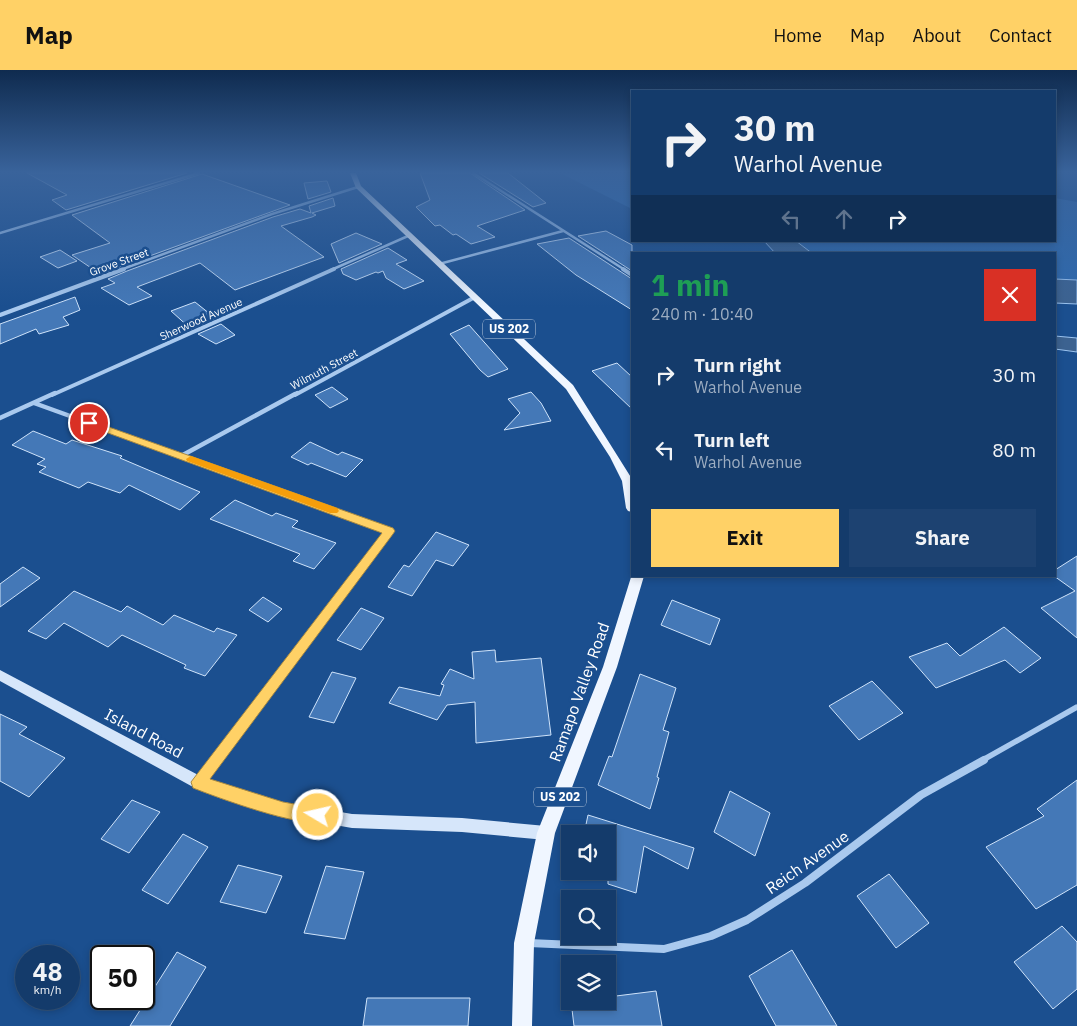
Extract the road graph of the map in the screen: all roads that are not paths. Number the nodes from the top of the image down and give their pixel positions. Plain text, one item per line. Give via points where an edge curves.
1 (51, 218) edge
2 (265, 218) edge
3 (389, 218) edge
4 (542, 218) edge
5 (563, 231) junction
6 (0, 233) edge
7 (408, 236) junction
8 (439, 264) junction
9 (631, 274) edge
10 (475, 298) junction
11 (0, 315) edge
12 (34, 403) junction
13 (0, 418) edge
14 (180, 456) junction
15 (630, 480) edge
16 (631, 494) edge
17 (638, 577) edge
18 (0, 675) edge
19 (1077, 708) edge
20 (198, 782) junction
21 (546, 833) junction
22 (524, 943) junction
23 (522, 1026) edge

1 - 6 street
2 - 11 street, Grove Street
3 - 7 main road, US 202
4 - 5 street
5 - 8 street
5 - 9 street
7 - 8 main road, US 202
7 - 12 street, Sherwood Avenue
8 - 10 main road, US 202
10 - 14 street, Wilmuth Street
10 - 15 main road, US 202 via 570,387
12 - 13 street, Sherwood Avenue
12 - 14 street
14 - 20 street via 389,531
15 - 16 main road, US 202
17 - 21 main road, Ramapo Valley Road / US 202 via 610,667
18 - 20 main road, Island Road
19 - 22 street, Reich Avenue via 921,795 805,883 747,920 711,936 664,949
20 - 21 main road, Island Road via 283,809 352,821 462,825
21 - 22 main road, Ramapo Valley Road / US 202
22 - 23 main road, Ramapo Valley Road / US 202

